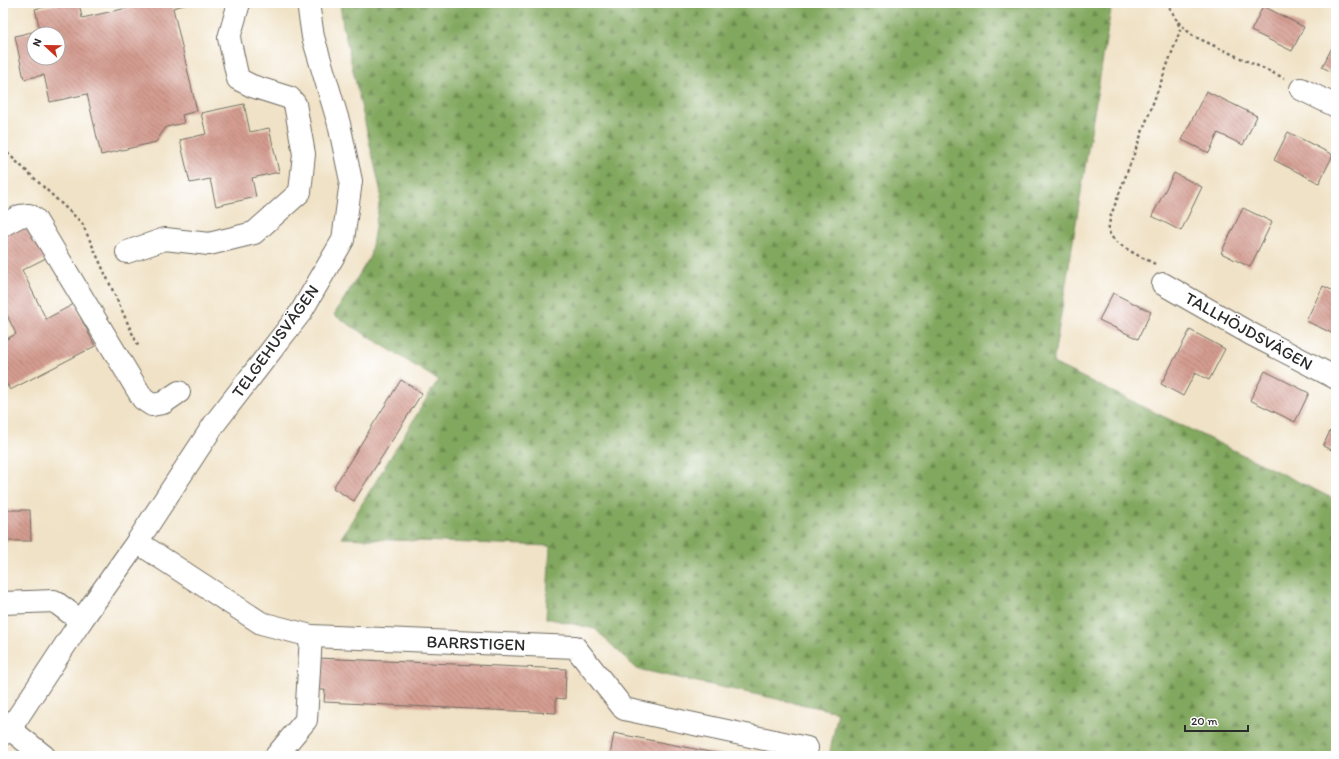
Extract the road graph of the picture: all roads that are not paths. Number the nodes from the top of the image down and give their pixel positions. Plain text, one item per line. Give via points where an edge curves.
1 (239, 3) edge
2 (308, 3) edge
3 (1301, 89) road end
4 (1336, 106) edge
5 (3, 225) edge
6 (127, 252) dead end
7 (1163, 284) road end
8 (1336, 378) edge
9 (179, 392) dead end
10 (137, 542) junction
11 (3, 603) edge
12 (81, 621) junction
13 (311, 636) junction
14 (6, 732) edge
15 (807, 748) dead end
16 (44, 756) edge
17 (276, 756) edge

1 - 6 street via 229,38 238,79 290,98 295,104 304,154 300,192 254,233 209,244 165,239
2 - 10 street, TELGEHUSVÄGEN via 313,37 339,124 351,181 343,240 300,312 215,423
3 - 4 street
5 - 9 street via 20,216 29,215 35,219 143,399 152,405 163,403
7 - 8 street, TALLHÖJDSVÄGEN
10 - 12 street, TELGEHUSVÄGEN
10 - 13 street, BARRSTIGEN via 260,623
11 - 12 street via 54,602
12 - 14 street, TELGEHUSVÄGEN
13 - 15 street, BARRSTIGEN via 576,647 624,709
13 - 17 street via 306,720
14 - 16 street

